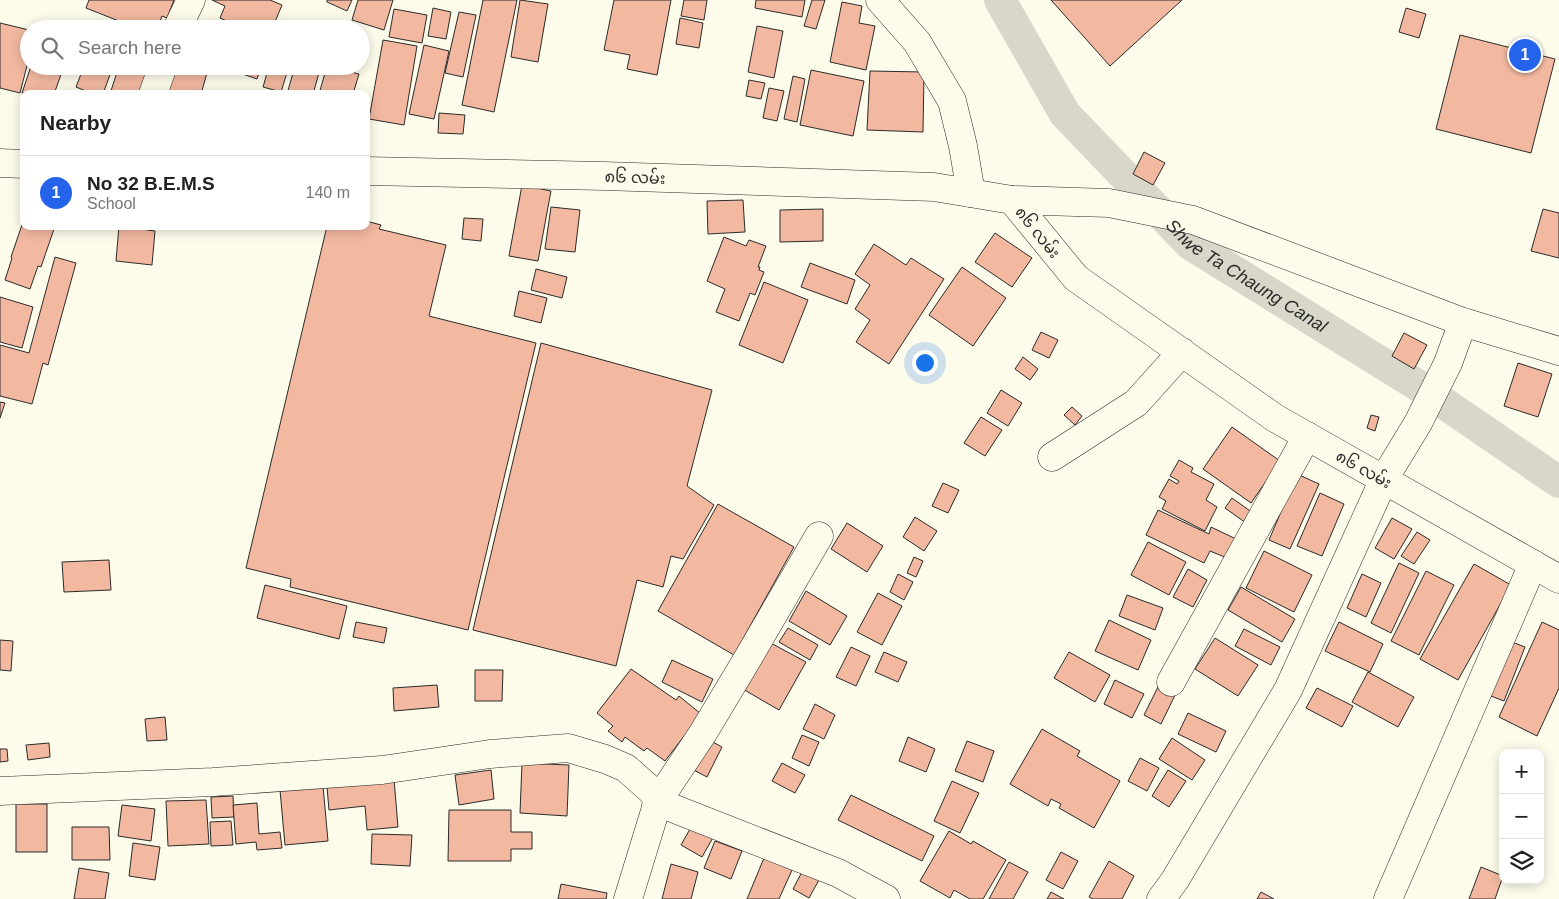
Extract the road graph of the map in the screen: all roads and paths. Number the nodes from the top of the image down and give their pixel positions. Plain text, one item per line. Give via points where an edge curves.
1 (191, 0) edge
2 (880, 0) edge
3 (181, 20) edge
4 (160, 75) edge
5 (154, 90) edge
6 (0, 163) edge
7 (20, 164) edge
8 (370, 171) edge
9 (971, 193) junction
10 (1012, 200) junction
11 (1463, 322) junction
12 (1559, 351) edge
13 (1182, 352) junction
14 (1307, 436) junction
15 (1052, 457) dead end
16 (1384, 479) junction
17 (819, 536) dead end
18 (1533, 564) junction
19 (1559, 579) edge
20 (1171, 682) dead end
21 (0, 791) edge
22 (656, 802) junction
23 (628, 899) edge
24 (886, 899) edge
25 (1161, 899) edge
26 (1388, 899) edge

1 - 3 street
2 - 9 street via 917,42 952,101
4 - 5 street
6 - 7 street
8 - 9 street, ၈၆ လမ်း via 924,186
9 - 10 street, ၈၆ လမ်း
10 - 11 street via 1109,203 1193,220
10 - 13 street, ၈၆ လမ်း via 1076,278
11 - 12 street
11 - 16 street via 1448,363 1418,423
13 - 14 street, ၈၆ လမ်း via 1275,418
13 - 15 street via 1136,403
14 - 16 street, ၈၆ လမ်း
14 - 20 street
16 - 18 street, ၈၆ လမ်း
16 - 25 street via 1288,690
17 - 22 street via 703,733
18 - 19 street, ၈၆ လမ်း
18 - 26 street
21 - 22 street via 213,782 382,770 490,754 568,748 626,768 654,793
22 - 23 street
22 - 24 street via 838,873

